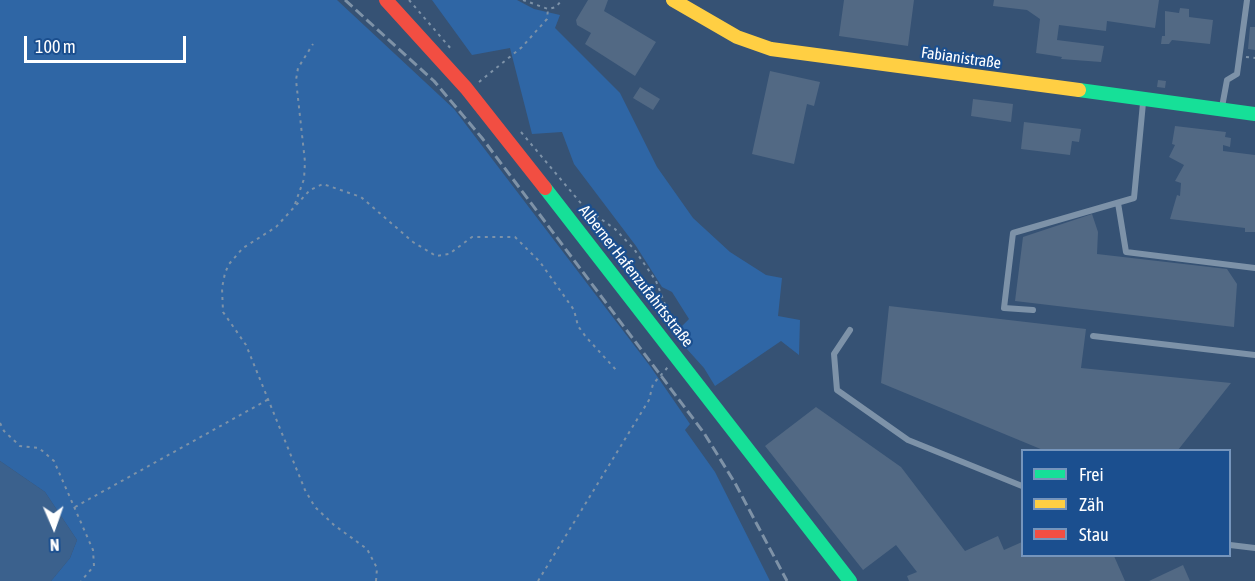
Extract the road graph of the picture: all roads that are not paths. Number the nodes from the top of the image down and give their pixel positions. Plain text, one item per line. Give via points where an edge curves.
1 (386, 0) edge
2 (673, 0) edge
3 (1246, 0) edge
4 (1144, 99) junction
5 (1222, 109) junction
6 (1255, 114) edge
7 (1118, 203) junction
8 (1255, 268) edge
9 (1033, 310) dead end
10 (850, 330) dead end
11 (1093, 336) dead end
12 (1255, 355) edge
13 (1021, 485) edge
14 (1231, 545) edge
15 (1255, 549) edge
16 (850, 581) edge

1 - 16 main road, Alberner Hafenzufahrtsstraße via 466,88
2 - 4 main road, Fabianistraße via 737,37 771,49
3 - 5 lane via 1237,74 1227,80
4 - 5 main road, Fabianistraße
4 - 7 lane via 1134,198
5 - 6 main road, Fabianistraße
7 - 8 lane via 1126,252
7 - 9 lane via 1013,233 1004,308
10 - 13 lane via 834,354 837,390 908,440
11 - 12 lane
14 - 15 lane

